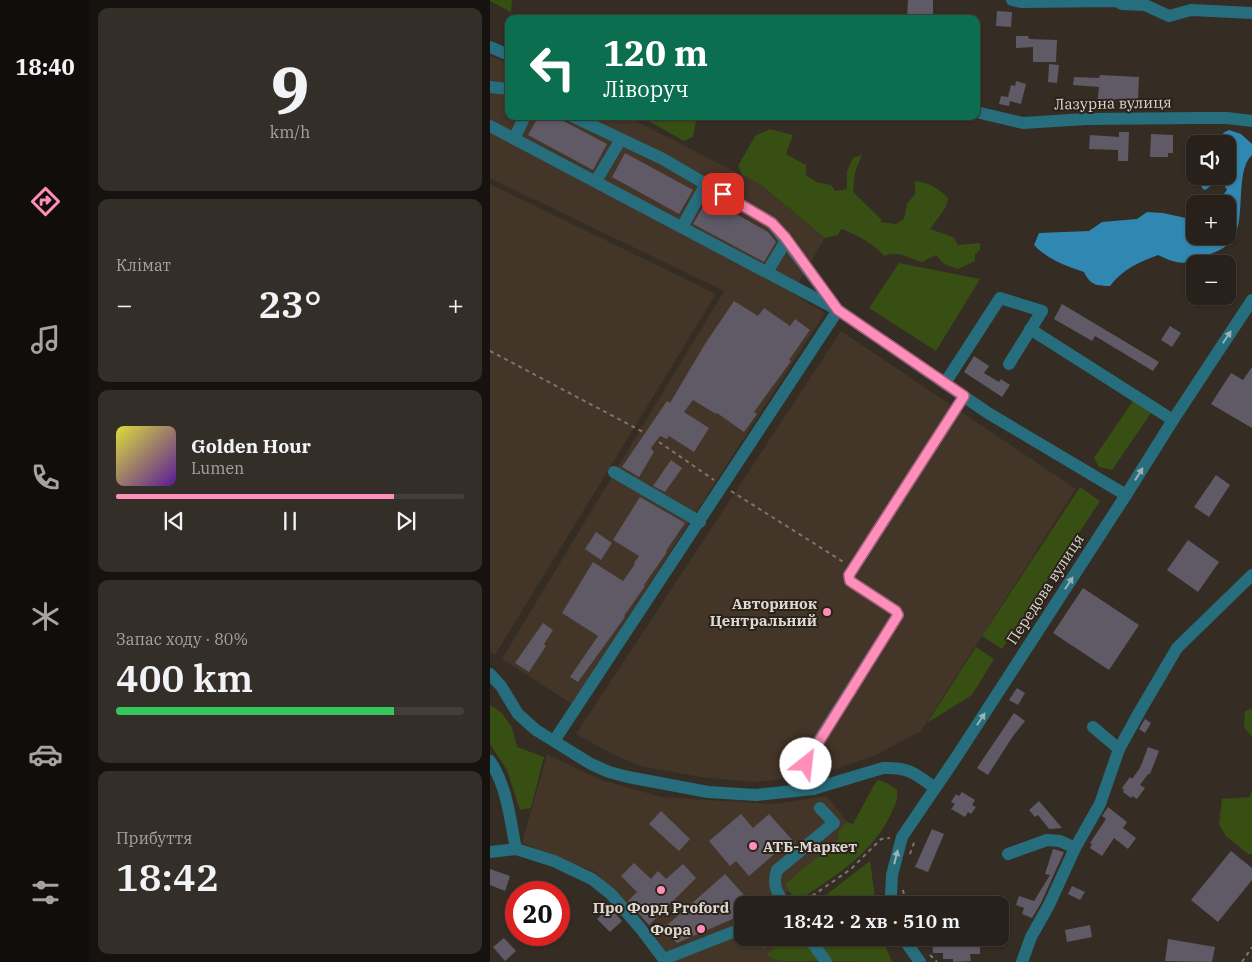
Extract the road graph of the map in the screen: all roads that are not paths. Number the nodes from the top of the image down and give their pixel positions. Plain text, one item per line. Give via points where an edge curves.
1 (1012, 0) edge
2 (1252, 13) edge
3 (490, 47) edge
4 (505, 53) edge
5 (490, 87) edge
6 (505, 89) edge
7 (980, 113) edge
8 (523, 120) edge
9 (581, 120) edge
10 (1252, 121) edge
11 (490, 126) edge
12 (514, 139) junction
13 (621, 139) junction
14 (596, 181) junction
15 (706, 184) junction
16 (682, 227) junction
17 (786, 241) junction
18 (767, 272) junction
19 (1252, 300) edge
20 (838, 310) junction
21 (1030, 329) junction
22 (1009, 364) dead end
23 (945, 383) junction
24 (964, 396) junction
25 (1173, 420) junction
26 (614, 472) dead end
27 (1126, 496) junction
28 (700, 522) junction
29 (1252, 575) edge
30 (490, 674) edge
31 (1093, 727) dead end
32 (554, 742) junction
33 (1119, 749) junction
34 (490, 761) edge
35 (935, 788) junction
36 (813, 789) junction
37 (820, 808) dead end
38 (1076, 848) junction
39 (516, 849) junction
40 (490, 852) edge
41 (1008, 854) dead end
42 (779, 896) edge
43 (891, 896) edge
44 (734, 932) edge
45 (815, 946) edge
46 (909, 946) edge
47 (665, 961) edge
48 (826, 962) edge
49 (920, 962) edge
50 (1022, 962) edge

1 - 2 street via 1117,1 1145,5 1169,16 1190,10
3 - 4 street
5 - 6 street
7 - 10 street, Лазурна вулиця via 1023,122 1199,118
8 - 12 street
9 - 13 street
11 - 12 street
12 - 14 street
13 - 14 street
13 - 15 street
14 - 16 street
15 - 16 street
15 - 17 street via 772,223
16 - 18 street
17 - 18 street
17 - 20 street
18 - 20 street
25 -> 19 street, Передова вулиця
20 - 23 street
20 - 28 street
21 - 22 street
21 - 23 street via 1042,311 1000,298
21 - 25 street
23 - 24 street
24 - 27 street
24 - 36 street via 848,578 898,615 808,759 806,764
27 -> 25 street, Передова вулиця
26 - 28 street
35 -> 27 street, Передова вулиця
28 - 32 street
29 - 33 street via 1177,648
30 - 32 street via 518,714
31 - 33 street
32 - 36 street via 609,772 708,792 756,795
33 - 38 street via 1100,804
34 - 39 street via 504,790
35 - 36 street via 904,769 884,768
43 -> 35 street, Передова вулиця via 892,876 902,837
37 - 42 street via 834,823 777,870 774,881
38 - 41 street via 1048,840
38 - 50 street via 1031,937
39 - 40 street
39 - 47 street via 554,861 592,880 611,894
44 - 47 street
45 - 48 street
46 - 49 street

